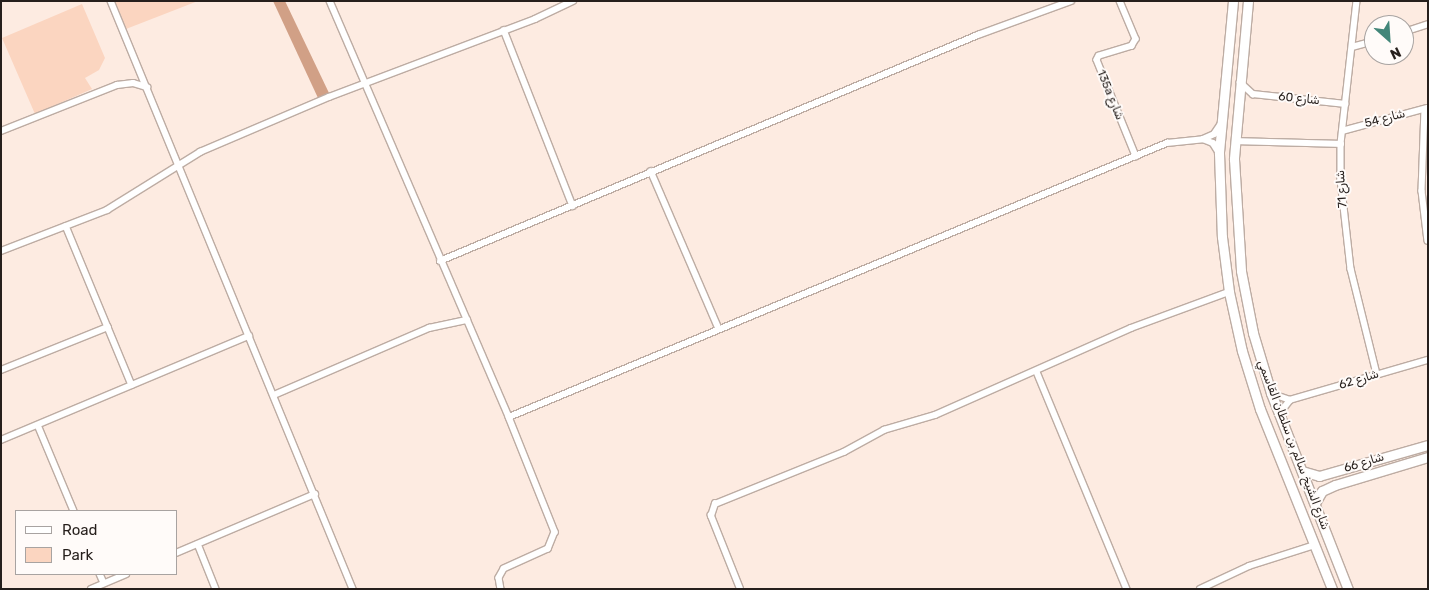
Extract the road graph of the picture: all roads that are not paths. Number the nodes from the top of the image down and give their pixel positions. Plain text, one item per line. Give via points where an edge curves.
1 (111, 1) edge
2 (330, 1) edge
3 (573, 1) edge
4 (1071, 1) edge
5 (1120, 1) edge
6 (1232, 1) edge
7 (1248, 1) edge
8 (1357, 1) edge
9 (1428, 24) edge
10 (1414, 29) edge
11 (504, 30) junction
12 (1364, 44) edge
13 (1352, 47) junction
14 (1239, 78) junction
15 (365, 83) junction
16 (147, 87) junction
17 (1253, 94) junction
18 (1236, 104) junction
19 (1345, 104) junction
20 (1426, 108) edge
21 (1220, 125) junction
22 (1, 131) edge
23 (1342, 131) junction
24 (1204, 138) junction
25 (1234, 141) junction
26 (1340, 144) junction
27 (1219, 153) junction
28 (1136, 156) junction
29 (178, 163) junction
30 (652, 171) junction
31 (573, 206) junction
32 (66, 226) junction
33 (1428, 241) edge
34 (1, 251) edge
35 (440, 261) junction
36 (1230, 292) junction
37 (467, 320) junction
38 (108, 327) junction
39 (719, 329) junction
40 (249, 336) junction
41 (1428, 360) edge
42 (1, 370) edge
43 (1037, 372) junction
44 (1377, 374) junction
45 (132, 385) junction
46 (1271, 393) junction
47 (274, 395) junction
48 (1290, 400) junction
49 (509, 417) junction
50 (1282, 420) junction
51 (38, 425) junction
52 (1, 440) edge
53 (1428, 444) edge
54 (1428, 457) edge
55 (1343, 470) junction
56 (1302, 471) junction
57 (1335, 485) junction
58 (315, 494) junction
59 (1315, 503) junction
60 (74, 510) edge
61 (198, 544) junction
62 (1315, 545) junction
63 (178, 552) edge
64 (100, 575) edge
65 (124, 575) edge
66 (104, 583) junction
67 (91, 589) edge
68 (216, 589) edge
69 (354, 589) edge
70 (501, 589) edge
71 (740, 589) edge
72 (1127, 589) edge
73 (1200, 589) edge
74 (1332, 589) edge
75 (1348, 589) edge

1 - 16 street
2 - 15 street
3 - 11 street via 536,20
4 - 30 street via 978,35 753,132
5 - 28 street, 135a شارع via 1136,39 1132,46 1099,56 1097,60
6 - 21 street, شارع الشيخ سالم بن سلطان القاسمي
7 - 14 street, شارع الشيخ سالم بن سلطان القاسمي
8 - 13 street, شارع 71
9 - 10 street
11 - 15 street
11 - 31 street
12 - 13 street
13 - 19 street, شارع 71
14 - 17 street
14 - 18 street, شارع الشيخ سالم بن سلطان القاسمي
15 - 29 street
15 - 35 street
16 - 22 street via 132,83 118,85
16 - 29 street
17 - 18 street
17 - 19 street, شارع 60
18 - 25 street, شارع الشيخ سالم بن سلطان القاسمي
19 - 23 street, شارع 71
20 - 23 street, شارع 54
20 - 33 street via 1422,191
21 - 24 street via 1214,134
21 - 27 street, شارع الشيخ سالم بن سلطان القاسمي
23 - 26 street, شارع 71
24 - 27 street
24 - 28 street via 1172,141
25 - 26 street
25 - 46 street, شارع الشيخ سالم بن سلطان القاسمي via 1235,210 1241,272 1253,333
26 - 44 street, شارع 71 via 1348,250
27 - 36 street, شارع الشيخ سالم بن سلطان القاسمي via 1222,236
28 - 39 street
29 - 32 street via 126,199
29 - 40 street
30 - 31 street
30 - 39 street
31 - 35 street
32 - 34 street
32 - 38 street
35 - 37 street
36 - 43 street via 1132,328
36 - 62 street, شارع الشيخ سالم بن سلطان القاسمي via 1242,351 1260,409
37 - 47 street via 429,328
37 - 49 street
38 - 42 street
38 - 45 street
39 - 49 street
40 - 45 street
40 - 47 street
41 - 44 street, شارع 62
43 - 71 street via 935,415 884,430 844,452 715,504 711,516
43 - 72 street
44 - 48 street, شارع 62
45 - 51 street
46 - 48 street via 1280,399
46 - 50 street, شارع الشيخ سالم بن سلطان القاسمي
47 - 58 street
48 - 50 street via 1283,409
49 - 70 street via 555,538 548,548 504,569 499,578
50 - 56 street, شارع الشيخ سالم بن سلطان القاسمي
51 - 52 street
51 - 60 street
53 - 55 street, شارع 66
54 - 57 street, شارع 66
55 - 56 street, شارع 66 via 1319,476
55 - 57 street via 1331,476 1329,480
56 - 59 street, شارع الشيخ سالم بن سلطان القاسمي
57 - 59 street, شارع 66 via 1322,491
58 - 61 street
58 - 69 street
59 - 75 street, شارع الشيخ سالم بن سلطان القاسمي
61 - 63 street
61 - 68 street
62 - 73 street via 1249,566
62 - 74 street, شارع الشيخ سالم بن سلطان القاسمي
64 - 66 street
65 - 66 street
66 - 67 street

